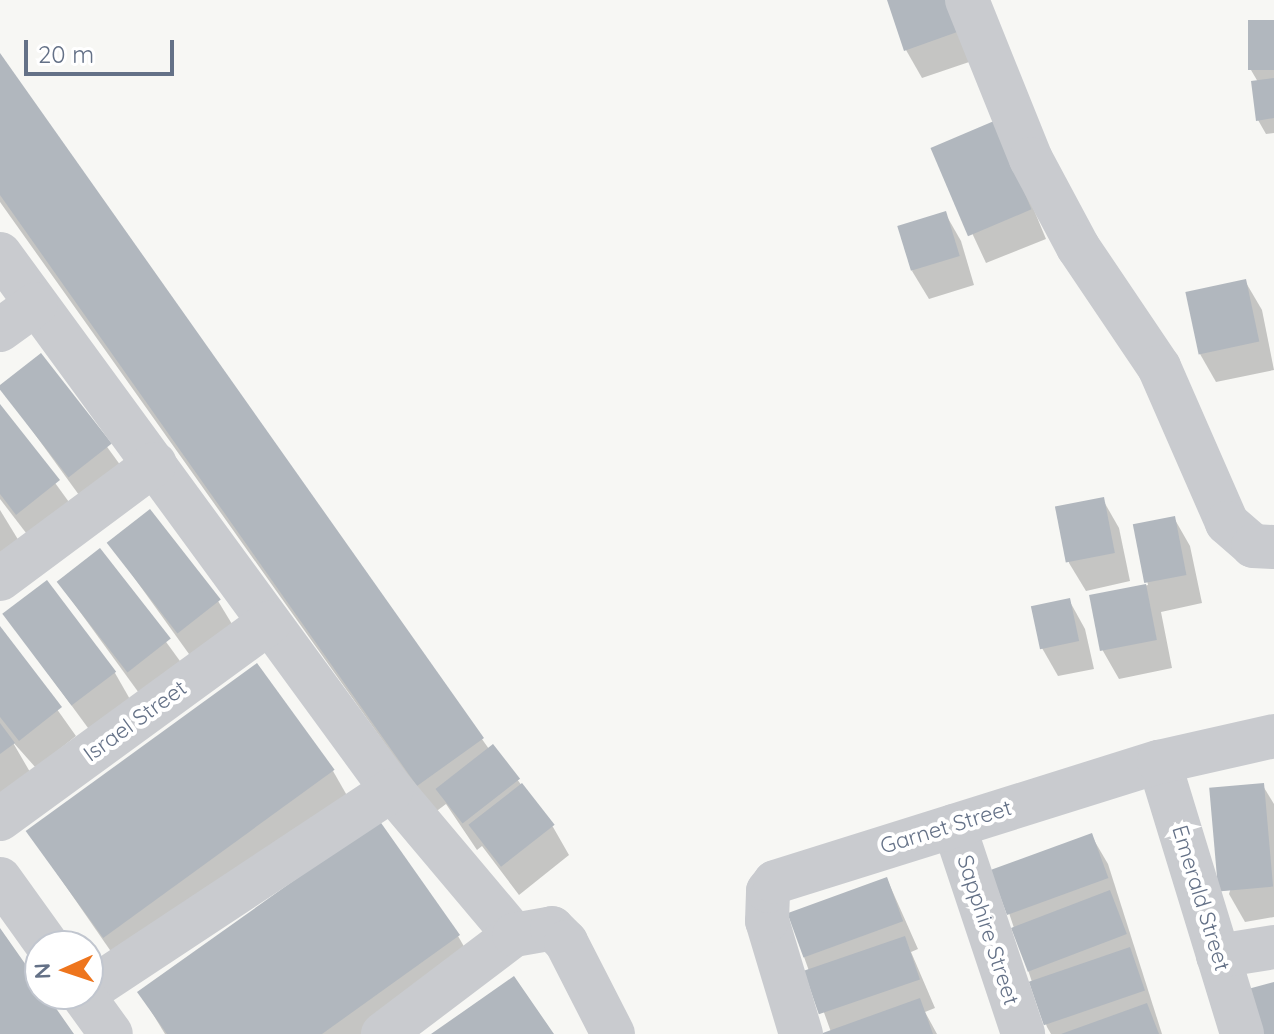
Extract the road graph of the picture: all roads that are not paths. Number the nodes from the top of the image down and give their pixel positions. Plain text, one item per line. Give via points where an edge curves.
1 (967, 0) edge
2 (0, 254) edge
3 (36, 304) junction
4 (0, 330) edge
5 (155, 464) junction
6 (1274, 547) edge
7 (0, 579) edge
8 (269, 623) junction
9 (1274, 736) edge
10 (1159, 762) junction
11 (392, 790) junction
12 (0, 819) edge
13 (954, 826) junction
14 (0, 879) edge
15 (37, 930) edge
16 (514, 935) junction
17 (1274, 947) edge
18 (1218, 956) junction
19 (104, 980) edge
20 (95, 1010) edge
21 (111, 1034) edge
22 (383, 1034) edge
23 (613, 1034) edge
24 (801, 1034) edge
25 (1023, 1034) edge
26 (1242, 1034) edge

1 - 6 street via 1031,159 1078,247 1159,367 1227,523 1253,546
2 - 3 street
3 - 4 street
3 - 5 street
5 - 7 street
5 - 8 street
8 - 11 street
8 - 12 street, Israel Street
9 - 10 street, Garnet Street
10 - 13 street, Garnet Street
10 - 18 street, Emerald Street
11 - 16 street
11 - 19 street
13 - 24 street, Garnet Street via 786,876 768,891 767,921
13 - 25 street, Sapphire Street
14 - 15 street
16 - 22 street
16 - 23 street via 552,928 566,942
17 - 18 street
18 - 26 street, Emerald Street
20 - 21 street

